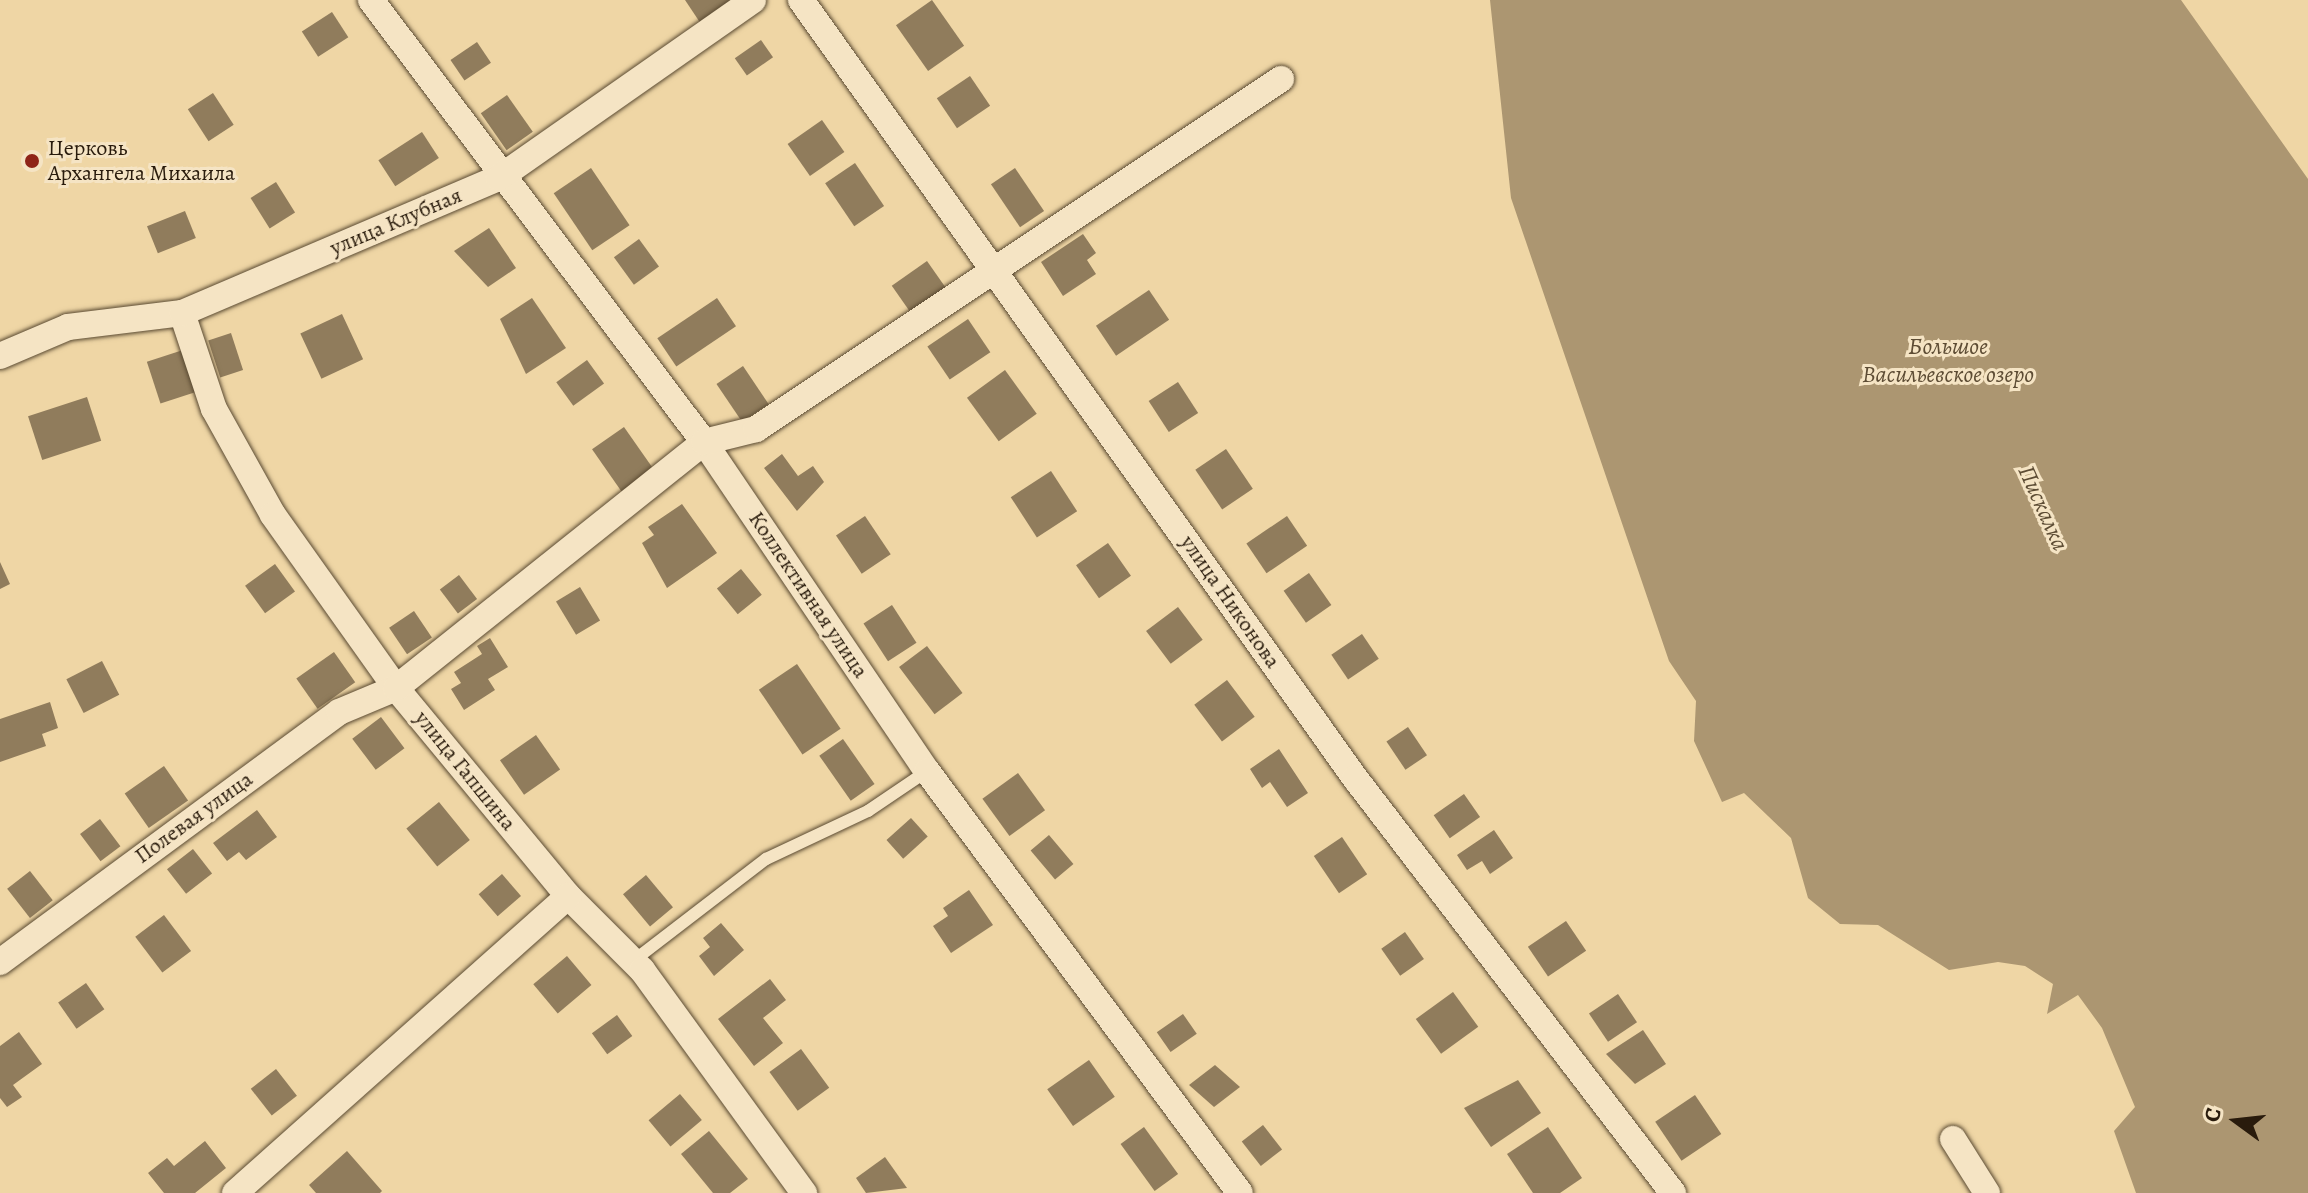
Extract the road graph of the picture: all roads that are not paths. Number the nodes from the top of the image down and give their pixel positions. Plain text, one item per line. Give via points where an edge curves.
1 (371, 0) edge
2 (753, 0) edge
3 (801, 0) edge
4 (1281, 79) dead end
5 (499, 178) junction
6 (998, 273) junction
7 (182, 313) junction
8 (0, 356) edge
9 (704, 442) junction
10 (396, 688) junction
11 (927, 771) junction
12 (568, 896) junction
13 (633, 961) junction
14 (0, 962) edge
15 (1953, 1139) dead end
16 (235, 1193) edge
17 (804, 1193) edge
18 (1240, 1193) edge
19 (1673, 1193) edge
20 (1987, 1193) edge

1 - 5 street, Коллективная улица
2 - 5 street, улица Клубная
3 - 6 street, улица Никонова
4 - 6 street
5 - 7 street, улица Клубная
5 - 9 street, Коллективная улица
6 - 9 street via 756,429
6 - 19 street, улица Никонова via 1355,778
7 - 8 street, улица Клубная via 68,327
7 - 10 street, улица Гапшина via 214,409 273,515
9 - 10 street, Полевая улица
9 - 11 street, Коллективная улица
10 - 12 street, улица Гапшина
10 - 14 street, Полевая улица via 339,712
11 - 13 lane via 868,811 766,859
11 - 18 street, Коллективная улица
12 - 13 street, улица Гапшина
12 - 16 street
13 - 17 street, улица Гапшина
15 - 20 street

